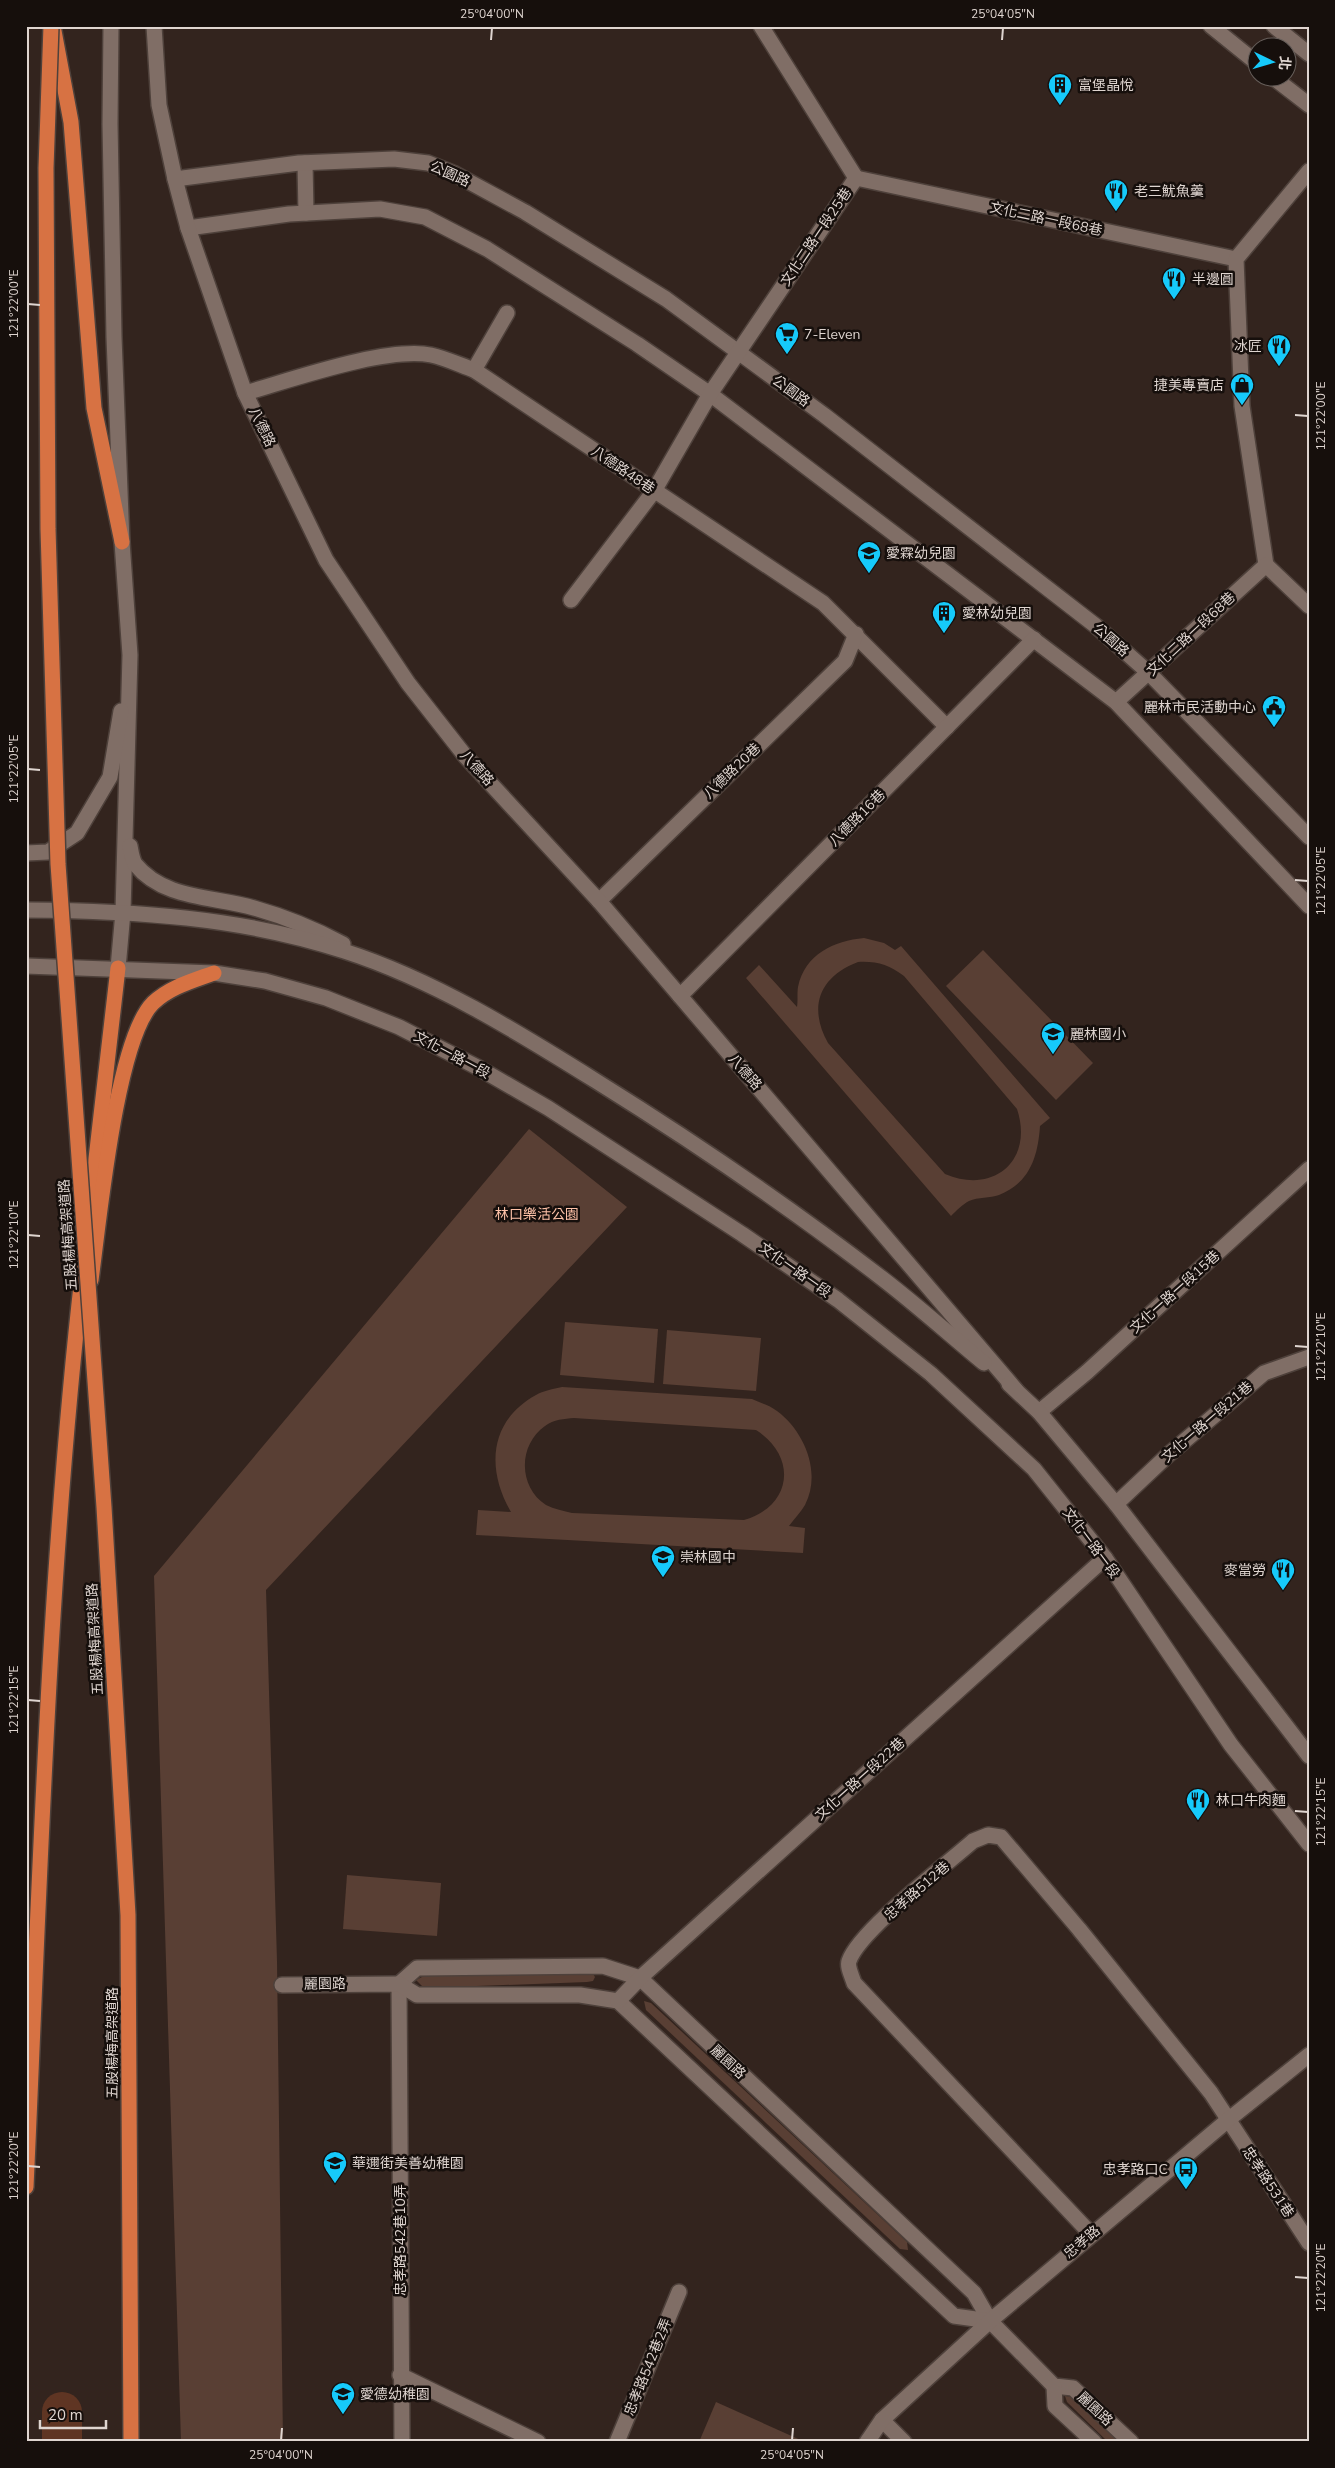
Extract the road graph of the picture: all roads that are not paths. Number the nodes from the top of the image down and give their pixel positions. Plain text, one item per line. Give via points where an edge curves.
1 (52, 26) edge
2 (112, 26) edge
3 (154, 26) edge
4 (761, 26) edge
5 (1211, 26) edge
6 (1274, 26) edge
7 (1309, 54) edge
8 (1248, 56) edge
9 (1287, 88) edge
10 (1309, 105) edge
11 (305, 163) junction
12 (1309, 171) edge
13 (856, 178) junction
14 (175, 179) junction
15 (306, 213) junction
16 (188, 228) junction
17 (1236, 259) junction
18 (507, 313) dead end
19 (739, 353) junction
20 (474, 370) junction
21 (245, 393) junction
22 (710, 394) junction
23 (654, 491) junction
24 (122, 542) junction
25 (1266, 565) junction
26 (571, 600) dead end
27 (1309, 606) edge
28 (856, 634) junction
29 (1034, 639) junction
30 (130, 655) junction
31 (1149, 673) junction
32 (1116, 702) junction
33 (947, 727) junction
34 (126, 827) junction
35 (1309, 837) edge
36 (26, 853) edge
37 (599, 901) junction
38 (1309, 906) edge
39 (26, 910) edge
40 (123, 912) junction
41 (26, 966) edge
42 (384, 966) junction
43 (118, 968) junction
44 (214, 973) junction
45 (680, 996) junction
46 (1309, 1169) edge
47 (74, 1352) junction
48 (1309, 1357) edge
49 (1016, 1390) junction
50 (1039, 1412) junction
51 (1116, 1504) junction
52 (1104, 1558) junction
53 (1309, 1756) edge
54 (1309, 1844) edge
55 (640, 1978) junction
56 (399, 1984) junction
57 (282, 1985) dead end
58 (618, 2000) junction
59 (1309, 2055) edge
60 (1228, 2120) junction
61 (26, 2187) edge
62 (1091, 2234) junction
63 (1309, 2243) edge
64 (679, 2292) dead end
65 (990, 2321) junction
66 (400, 2375) junction
67 (1054, 2386) junction
68 (882, 2420) junction
69 (131, 2442) edge
70 (402, 2442) edge
71 (538, 2442) edge
72 (617, 2442) edge
73 (868, 2442) edge
74 (904, 2442) edge
75 (1094, 2442) edge
76 (1131, 2442) edge

1 - 24 highway via 71,122 94,408
1 - 69 highway, 五股楊梅高架道路, bridge via 46,168 48,529 58,864 104,1507 128,1915
2 - 24 street via 110,124 114,337
3 - 14 street, 八德路 via 159,105
4 - 13 street, 文化二路一段25巷
5 - 8 street
6 - 7 street
9 - 10 street
11 - 14 street, 公園路
11 - 15 street
11 - 19 street, 公園路 via 394,159 428,163 453,173 525,212 666,299
12 - 17 street
13 - 17 street, 文化二路一段68巷
13 - 19 street, 文化二路一段25巷
14 - 16 street, 八德路
15 - 16 street
15 - 22 street via 380,209 425,217 487,248
16 - 21 street, 八德路
17 - 25 street via 1242,406
18 - 20 street
19 - 22 street, 文化二路一段25巷
19 - 31 street, 公園路 via 1096,626
20 - 21 street, 八德路48巷 via 430,354 401,354 357,362
20 - 23 street, 八德路48巷
21 - 37 street, 八德路 via 326,560 408,683 466,757
22 - 23 street, 文化二路一段25巷
22 - 29 street
23 - 26 street, 文化二路一段25巷
23 - 28 street, 八德路48巷 via 823,603
24 - 30 street
25 - 27 street
25 - 31 street, 文化二路一段68巷
28 - 33 street, 八德路48巷
28 - 37 street, 八德路20巷 via 845,661
29 - 32 street
29 - 33 street, 八德路16巷
30 - 34 street
30 - 36 street via 110,777 77,833 48,852
31 - 32 street, 文化二路一段68巷
31 - 35 street, 公園路
32 - 38 street
33 - 45 street, 八德路16巷
34 - 40 street
34 - 42 street via 134,862 158,883 193,896 252,907 305,924
37 - 45 street, 八德路
39 - 40 street
40 - 42 street via 240,925 335,948
40 - 43 street
41 - 43 street, 文化一路一段
42 - 49 street via 444,992 502,1023 653,1117 884,1280
43 - 44 street, 文化一路一段
43 - 47 highway
44 - 47 highway via 176,987 152,1004 136,1031 120,1088 89,1297
44 - 52 street, 文化一路一段 via 265,981 326,998 399,1027 540,1104 644,1169 838,1300 931,1374 1034,1469
45 - 49 street, 八德路
46 - 50 street, 文化一路一段15巷
47 - 61 highway via 48,1674
48 - 51 street, 文化一路一段21巷 via 1264,1373
49 - 50 street
50 - 51 street
51 - 53 street
52 - 54 street, 文化一路一段 via 1231,1744
52 - 55 street, 文化一路一段22巷
55 - 56 street, 麗園路 via 603,1966 417,1968
55 - 58 street, 文化一路一段22巷
55 - 65 street, 麗園路 via 974,2293
56 - 57 street, 麗園路
56 - 58 street, 麗園路 via 417,1995 580,1995
56 - 66 street, 忠孝路542巷10弄
58 - 65 street via 954,2316
59 - 60 street, 忠孝路
60 - 62 street, 忠孝路
60 - 62 street, 忠孝路512巷 via 1211,2093 1001,1837 988,1835 973,1841 855,1948 848,1963 854,1983
60 - 63 street, 忠孝路531巷
62 - 65 street, 忠孝路
64 - 72 street, 忠孝路542巷2弄
65 - 67 street, 麗園路
65 - 68 street, 忠孝路
66 - 70 street, 忠孝路542巷10弄
66 - 71 street
67 - 75 street, 麗園路 via 1055,2406
67 - 76 street, 麗園路 via 1073,2388
68 - 73 street, 忠孝路
68 - 74 street

